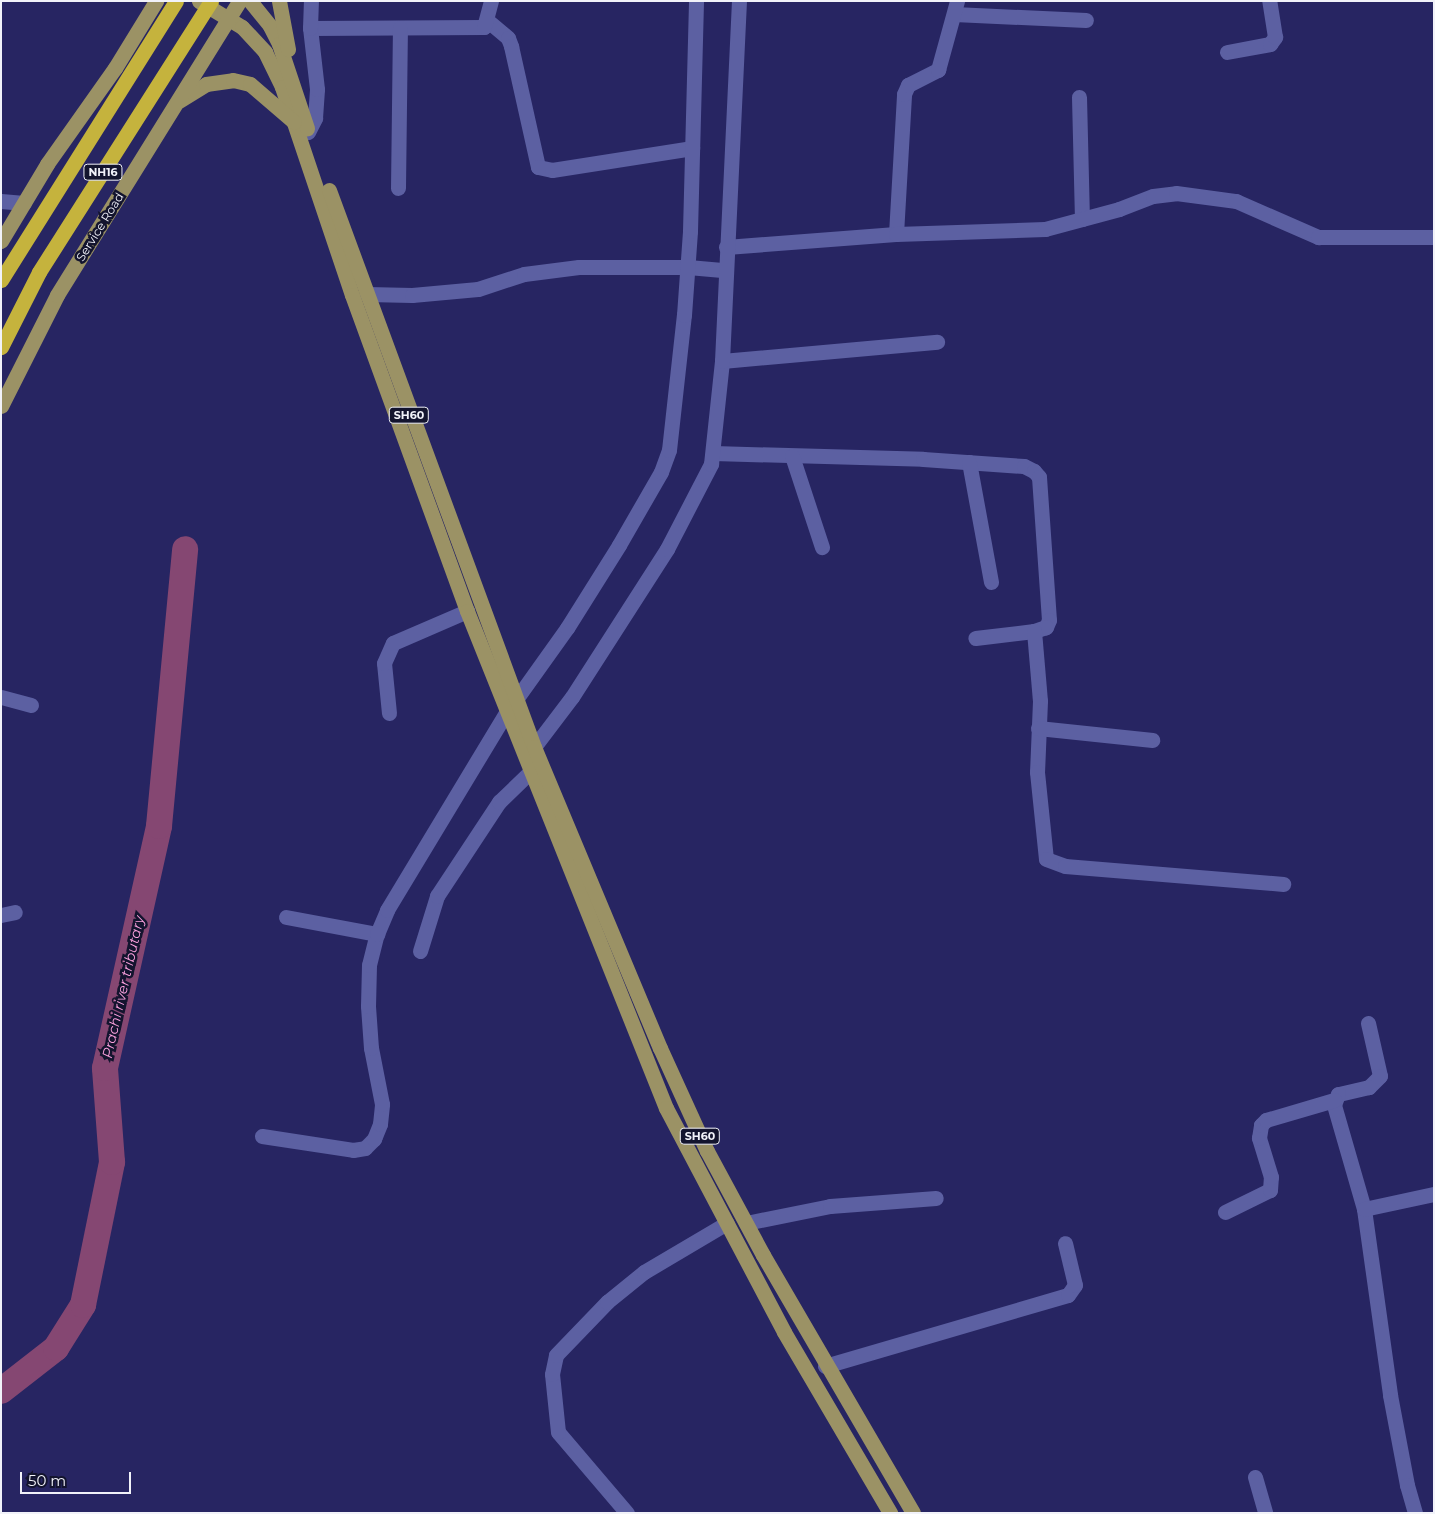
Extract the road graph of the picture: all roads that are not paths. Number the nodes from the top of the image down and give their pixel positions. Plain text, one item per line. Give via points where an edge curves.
1 (156, 1) edge
2 (176, 1) edge
3 (199, 1) edge
4 (211, 1) edge
5 (239, 1) edge
6 (250, 1) edge
7 (279, 1) edge
8 (311, 1) edge
9 (490, 1) edge
10 (696, 1) edge
11 (739, 1) edge
12 (1269, 1) edge
13 (956, 8) edge
14 (230, 17) junction
15 (1086, 20) dead end
16 (488, 22) junction
17 (310, 28) junction
18 (400, 28) junction
19 (1228, 52) dead end
20 (293, 84) junction
21 (1079, 96) dead end
22 (175, 104) junction
23 (295, 123) junction
24 (308, 132) junction
25 (692, 148) junction
26 (318, 173) junction
27 (398, 188) dead end
28 (1, 201) edge
29 (24, 203) junction
30 (1082, 219) junction
31 (896, 234) junction
32 (1434, 237) edge
33 (1, 240) edge
34 (726, 247) junction
35 (690, 267) junction
36 (722, 270) junction
37 (1, 280) edge
38 (367, 294) junction
39 (937, 342) dead end
40 (1, 347) edge
41 (722, 361) junction
42 (1, 406) edge
43 (713, 453) junction
44 (792, 456) junction
45 (969, 462) junction
46 (822, 547) dead end
47 (991, 582) dead end
48 (467, 611) junction
49 (1034, 631) junction
50 (975, 638) dead end
51 (1, 697) edge
52 (31, 705) dead end
53 (512, 709) junction
54 (389, 713) dead end
55 (1038, 728) junction
56 (1152, 740) dead end
57 (530, 746) junction
58 (530, 772) junction
59 (1283, 884) dead end
60 (286, 917) dead end
61 (377, 934) junction
62 (420, 950) dead end
63 (1368, 1024) dead end
64 (1334, 1100) junction
65 (262, 1136) dead end
66 (1434, 1194) edge
67 (936, 1198) dead end
68 (1364, 1208) junction
69 (1225, 1212) dead end
70 (727, 1223) junction
71 (746, 1223) junction
72 (1065, 1243) dead end
73 (825, 1366) junction
74 (1255, 1478) dead end
75 (627, 1513) edge
76 (890, 1513) edge
77 (913, 1513) edge
78 (1265, 1513) edge
79 (1415, 1513) edge

1 - 29 main road
2 - 37 highway, NH16 via 45,205
3 - 14 main road, SH60
4 - 40 highway, NH16 via 40,272
5 - 14 main road, Service Road
6 - 20 main road, SH60 via 270,26
7 - 20 main road
8 - 17 street
9 - 16 street
10 - 25 street
11 - 34 street
12 - 19 street via 1275,36 1270,44
13 - 15 street
13 - 31 street via 938,70 908,85 904,94
14 - 22 main road, Service Road
14 - 23 main road, SH60 via 265,52
16 - 18 street via 484,27 471,29
16 - 25 street via 508,38 511,46 538,167 552,170
17 - 18 street
17 - 24 street via 316,89 315,118
18 - 27 street
20 - 24 main road, SH60
21 - 30 street
22 - 23 main road via 206,84 233,80 250,84
22 - 42 main road, Service Road via 57,295
23 - 26 main road, SH60
24 - 26 main road, SH60
25 - 35 street
26 - 38 main road, SH60
26 - 48 main road, SH60 via 352,295
28 - 29 street
29 - 33 main road
30 - 31 street via 1045,229
30 - 32 street via 1153,196 1192,193 1236,201 1318,238
31 - 34 street
34 - 36 street
35 - 36 street
35 - 38 street via 550,270 524,274 478,289 412,295
35 - 53 street via 674,429 661,472 567,628
36 - 41 street
38 - 53 main road, SH60
39 - 41 street
41 - 43 street
43 - 44 street
43 - 57 street via 704,480 667,549 572,697
44 - 45 street
44 - 46 street
45 - 47 street
45 - 49 street via 1024,466 1039,478 1050,620 1046,627
48 - 53 main road, SH60
48 - 54 street via 393,643 384,663
49 - 50 street
49 - 55 street via 1040,701
51 - 52 street
53 - 57 main road, SH60
53 - 61 street via 387,910
55 - 56 street
55 - 59 street via 1043,851 1046,859 1054,864
57 - 58 main road, SH60
57 - 71 main road, SH60 via 660,1048 707,1151
58 - 62 street via 499,802 437,896
58 - 70 main road, SH60 via 666,1108
60 - 61 street
61 - 65 street via 369,965 368,1006 371,1048 382,1104 380,1124 374,1139 365,1148 353,1150
63 - 64 street via 1380,1076 1369,1087 1338,1094
64 - 68 street
64 - 69 street via 1266,1120 1260,1125 1259,1138 1271,1177 1270,1190
66 - 68 street
67 - 71 street via 830,1206
68 - 79 street via 1390,1395
70 - 75 street via 644,1272 607,1302 556,1355 552,1374 558,1432
70 - 76 main road, SH60 via 784,1332
71 - 73 main road, SH60
72 - 73 street via 1075,1286 1068,1295
73 - 77 main road, SH60
74 - 78 street

